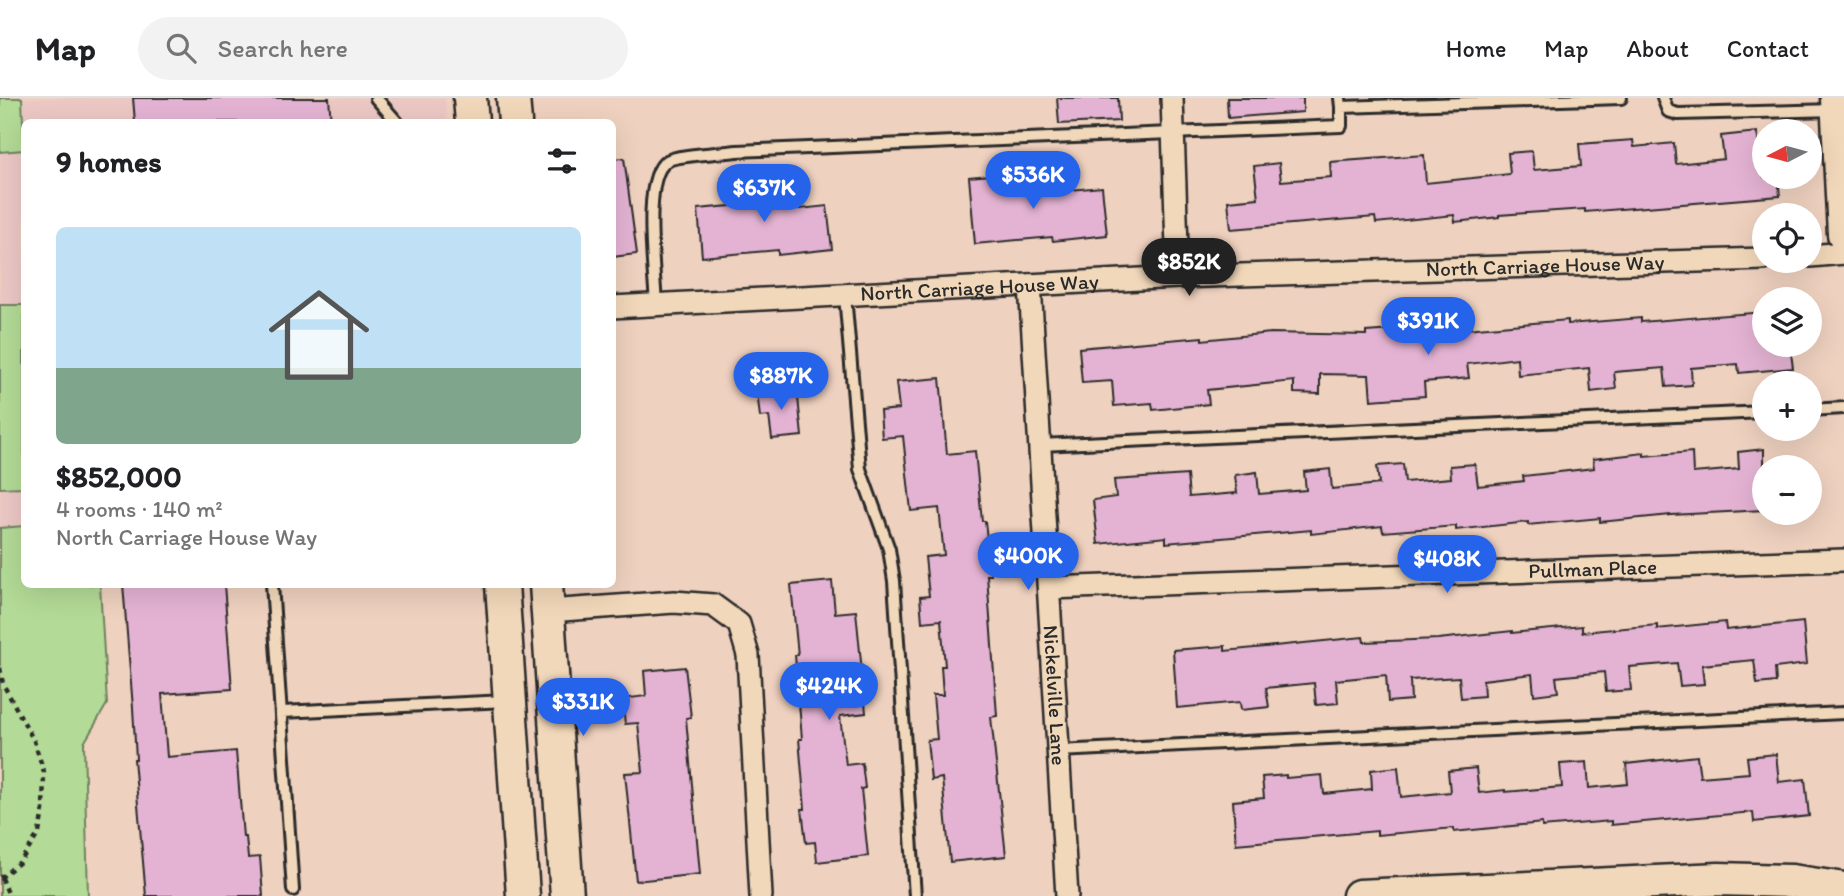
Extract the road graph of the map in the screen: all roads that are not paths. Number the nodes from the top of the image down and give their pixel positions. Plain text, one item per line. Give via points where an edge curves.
1 (376, 98) edge
2 (470, 98) edge
3 (513, 98) edge
4 (1172, 98) edge
5 (1621, 98) edge
6 (1663, 98) edge
7 (1341, 102) edge
8 (1839, 103) edge
9 (394, 119) edge
10 (472, 119) edge
11 (515, 119) edge
12 (1173, 134) junction
13 (1844, 234) edge
14 (1844, 253) edge
15 (1822, 255) edge
16 (1752, 259) edge
17 (1178, 277) junction
18 (1030, 285) junction
19 (845, 295) junction
20 (656, 305) junction
21 (616, 307) edge
22 (1844, 408) edge
23 (1822, 409) edge
24 (1752, 413) edge
25 (1040, 446) junction
26 (1844, 560) edge
27 (272, 588) edge
28 (502, 588) edge
29 (1049, 588) junction
30 (547, 598) edge
31 (510, 701) junction
32 (282, 712) junction
33 (1844, 713) edge
34 (1058, 751) junction
35 (1844, 889) edge
36 (293, 890) dead end
37 (1615, 890) edge
38 (1457, 894) edge
39 (523, 896) edge
40 (567, 896) edge
41 (761, 896) edge
42 (915, 896) edge
43 (1067, 896) edge
44 (1359, 896) edge

1 - 9 lane
2 - 10 main road
3 - 11 main road
4 - 12 street
5 - 7 lane
6 - 8 lane via 1668,111 1678,114
7 - 12 lane via 1341,127
8 - 13 main road
12 - 17 street
12 - 20 lane via 737,151 668,160 659,168 651,205
14 - 15 street
16 - 17 street, North Carriage House Way
17 - 18 street, North Carriage House Way
18 - 19 street, North Carriage House Way
18 - 25 street, Nickelville Lane
19 - 20 street, North Carriage House Way
19 - 42 lane via 860,469 889,549 894,581
20 - 21 street, North Carriage House Way
22 - 23 lane
24 - 25 lane
25 - 29 street, Nickelville Lane
26 - 29 street, Pullman Place
27 - 32 lane
28 - 31 main road
29 - 34 street, Nickelville Lane
30 - 40 main road
30 - 41 street via 713,605 738,624 748,655
31 - 32 lane
31 - 39 main road
32 - 36 lane
33 - 34 lane
34 - 43 street, Nickelville Lane
35 - 37 main road via 1755,878
37 - 38 main road
38 - 44 main road

